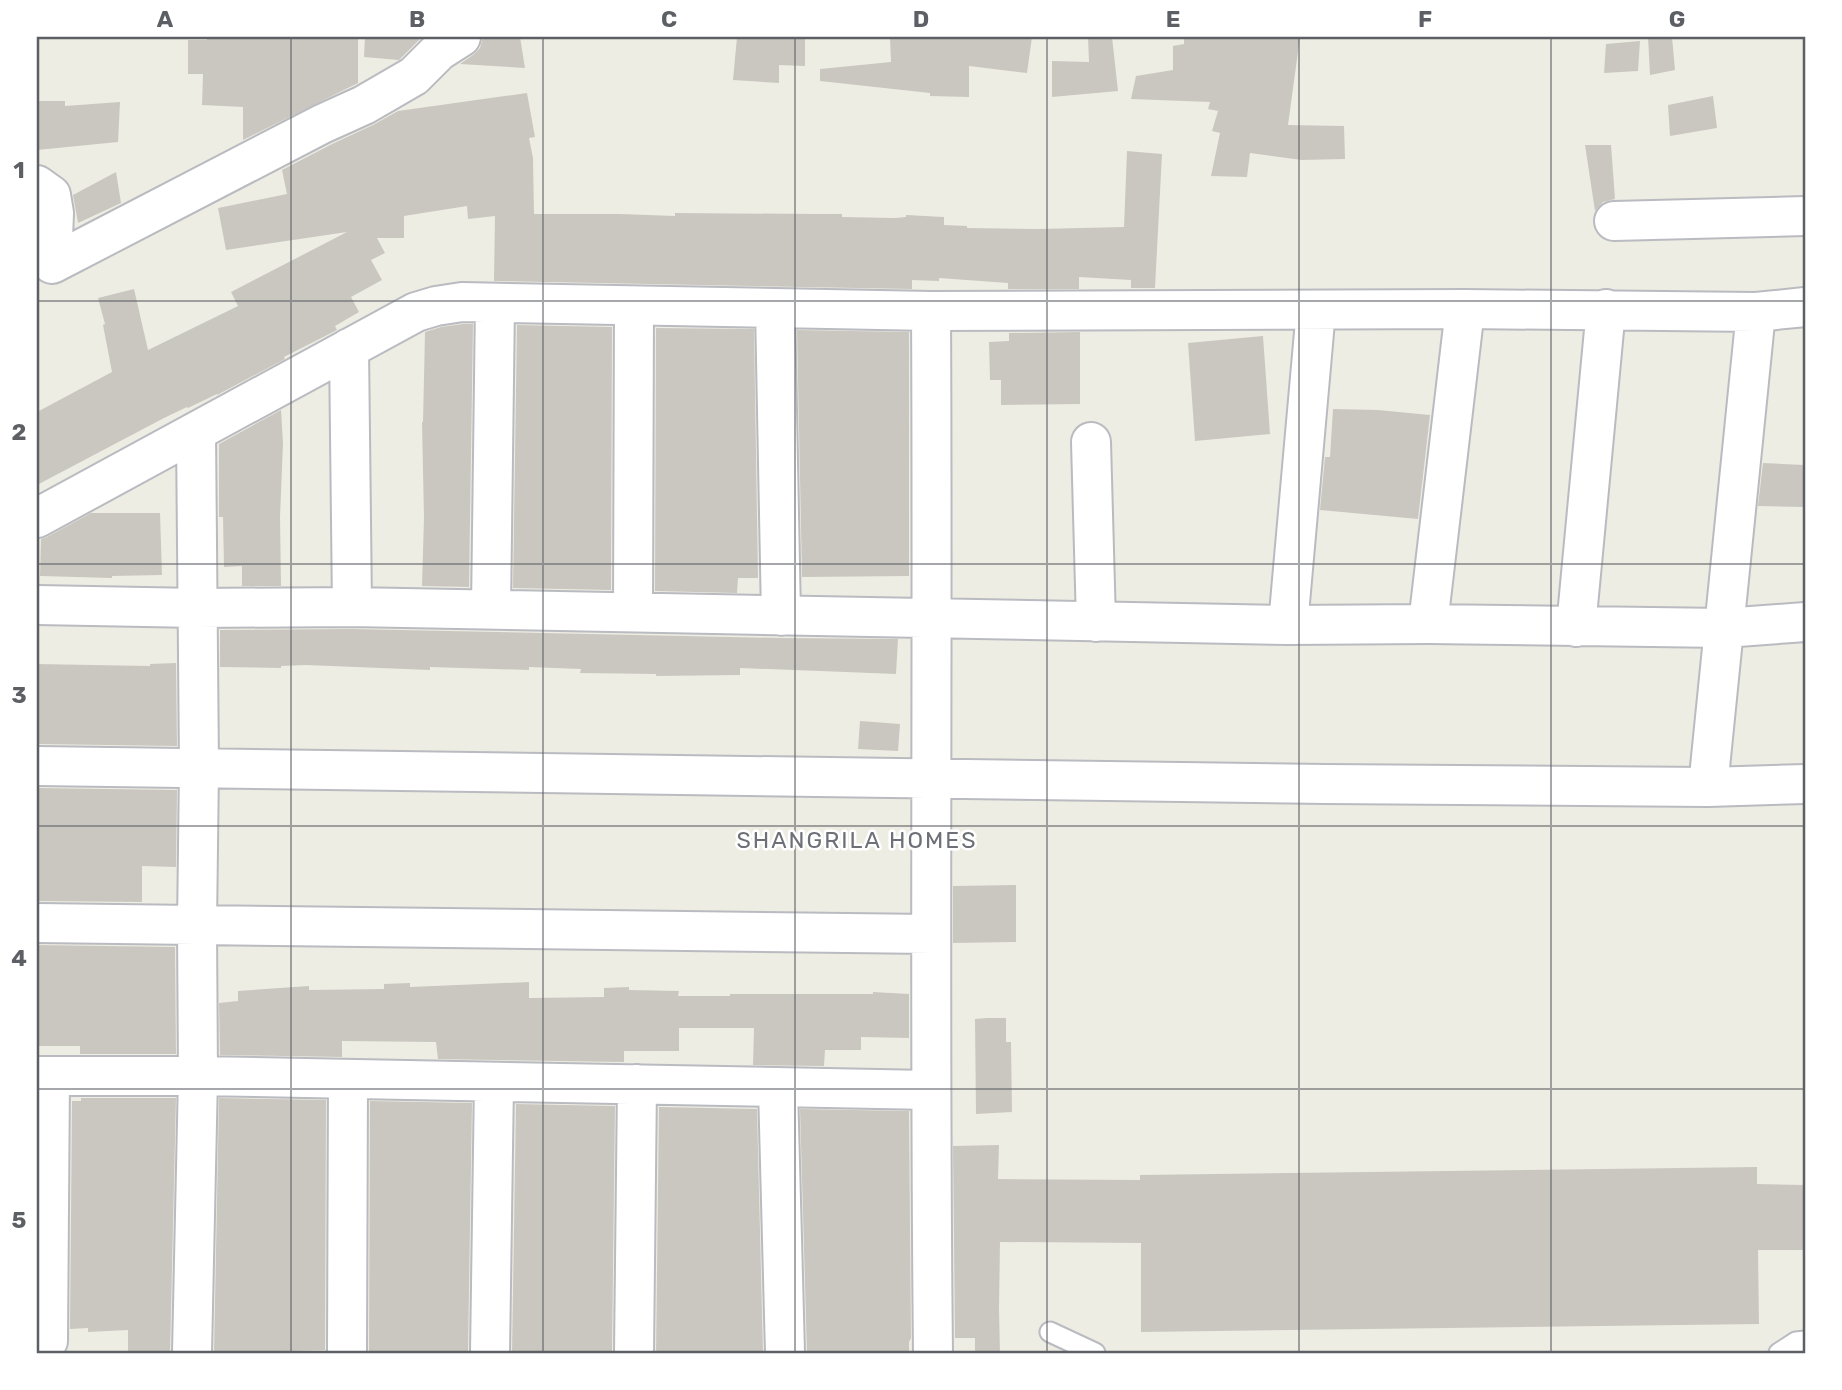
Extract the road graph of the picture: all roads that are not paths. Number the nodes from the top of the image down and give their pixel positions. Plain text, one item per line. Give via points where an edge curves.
1 (461, 37) edge
2 (37, 185) edge
3 (1805, 216) edge
4 (1614, 221) dead end
5 (44, 268) edge
6 (495, 303) junction
7 (634, 306) junction
8 (1805, 307) edge
9 (775, 308) junction
10 (1465, 309) junction
11 (1606, 309) junction
12 (1316, 310) junction
13 (931, 311) junction
14 (1756, 312) junction
15 (349, 348) junction
16 (196, 432) junction
17 (1091, 442) dead end
18 (37, 518) edge
19 (37, 605) edge
20 (352, 607) junction
21 (198, 608) junction
22 (491, 609) junction
23 (633, 612) junction
24 (781, 616) junction
25 (932, 619) junction
26 (1096, 622) junction
27 (1805, 622) edge
28 (1429, 624) junction
29 (1288, 625) junction
30 (1576, 627) junction
31 (1724, 628) junction
32 (37, 766) edge
33 (199, 767) junction
34 (932, 778) junction
35 (1805, 784) edge
36 (1708, 787) junction
37 (37, 923) edge
38 (197, 926) junction
39 (931, 934) junction
40 (43, 1076) edge
41 (198, 1076) junction
42 (348, 1079) junction
43 (494, 1082) junction
44 (637, 1084) junction
45 (778, 1087) junction
46 (930, 1090) junction
47 (1050, 1332) dead end
48 (48, 1341) dead end
49 (1805, 1341) edge
50 (192, 1353) edge
51 (347, 1353) edge
52 (490, 1353) edge
53 (634, 1353) edge
54 (785, 1353) edge
55 (933, 1353) edge
56 (1095, 1353) edge
57 (1779, 1353) edge

1 - 5 street via 414,76 363,106
2 - 5 street via 51,195 54,213
3 - 4 street
6 - 7 street
6 - 15 street via 462,302 416,312
6 - 22 street
7 - 9 street
7 - 23 street
8 - 14 street
9 - 13 street
9 - 24 street
10 - 11 street
10 - 12 street
10 - 28 street
11 - 14 street
11 - 30 street
12 - 13 street
12 - 29 street
13 - 25 street
14 - 31 street
15 - 16 street
15 - 20 street
16 - 18 street
16 - 21 street
17 - 26 street
19 - 21 street
20 - 21 street
20 - 22 street
21 - 33 street
22 - 23 street
23 - 24 street
24 - 25 street
25 - 26 street
25 - 34 street
26 - 29 street
27 - 31 street
28 - 29 street
28 - 30 street
30 - 31 street
31 - 36 street
32 - 33 street
33 - 34 street
33 - 38 street
34 - 36 street
34 - 39 street
35 - 36 street
37 - 38 street
38 - 39 street
38 - 41 street
39 - 46 street
40 - 41 street
40 - 48 street
41 - 42 street
41 - 50 street
42 - 43 street
42 - 51 street
43 - 44 street
43 - 52 street
44 - 45 street
44 - 53 street
45 - 46 street
45 - 54 street
46 - 55 street
47 - 56 lane
49 - 57 lane

